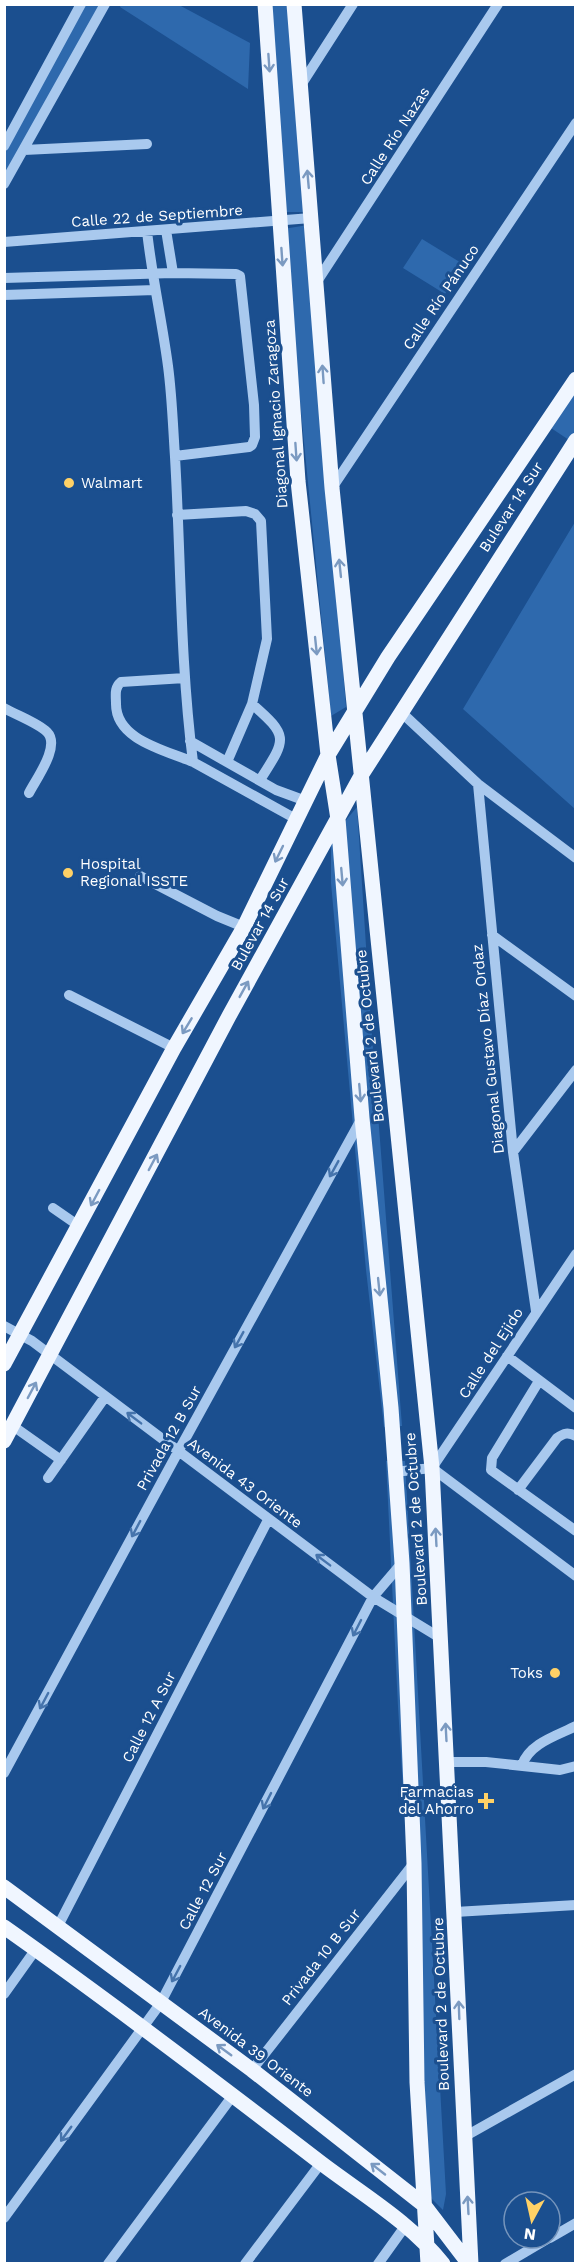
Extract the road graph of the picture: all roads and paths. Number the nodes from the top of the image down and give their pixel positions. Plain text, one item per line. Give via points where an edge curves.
1 (81, 4) edge
2 (105, 4) edge
3 (265, 4) edge
4 (294, 4) edge
5 (353, 4) edge
6 (498, 4) edge
7 (301, 85) junction
8 (576, 123) edge
9 (147, 144) dead end
10 (4, 146) edge
11 (24, 150) junction
12 (4, 184) edge
13 (311, 218) junction
14 (280, 222) junction
15 (166, 230) junction
16 (147, 231) junction
17 (4, 242) edge
18 (173, 273) junction
19 (152, 274) junction
20 (4, 278) edge
21 (316, 283) junction
22 (155, 290) junction
23 (4, 295) edge
24 (576, 379) edge
25 (576, 440) edge
26 (175, 456) junction
27 (332, 488) junction
28 (177, 515) junction
29 (185, 678) junction
30 (252, 704) junction
31 (4, 708) edge
32 (355, 710) junction
33 (402, 712) junction
34 (190, 741) junction
35 (328, 755) junction
36 (192, 762) junction
37 (226, 762) junction
38 (362, 774) junction
39 (261, 780) junction
40 (478, 784) junction
41 (29, 793) dead end
42 (306, 801) junction
43 (296, 819) junction
44 (338, 819) junction
45 (576, 858) edge
46 (140, 876) dead end
47 (244, 927) junction
48 (492, 935) junction
49 (69, 995) dead end
50 (576, 996) edge
51 (174, 1048) junction
52 (576, 1070) edge
53 (362, 1118) junction
54 (513, 1152) junction
55 (53, 1208) dead end
56 (79, 1226) junction
57 (576, 1254) edge
58 (536, 1311) junction
59 (4, 1326) edge
60 (20, 1335) junction
61 (51, 1355) junction
62 (507, 1356) junction
63 (4, 1364) edge
64 (539, 1381) junction
65 (105, 1397) junction
66 (576, 1408) edge
67 (13, 1426) junction
68 (576, 1436) edge
69 (4, 1441) edge
70 (178, 1452) junction
71 (61, 1460) junction
72 (432, 1468) junction
73 (394, 1472) junction
74 (48, 1478) dead end
75 (518, 1490) junction
76 (268, 1520) junction
77 (576, 1532) edge
78 (402, 1563) junction
79 (576, 1576) edge
80 (373, 1597) junction
81 (405, 1618) junction
82 (442, 1639) junction
83 (576, 1726) edge
84 (448, 1762) junction
85 (522, 1765) junction
86 (576, 1766) edge
87 (4, 1773) edge
88 (414, 1863) junction
89 (4, 1887) edge
90 (576, 1905) edge
91 (455, 1912) junction
92 (4, 1927) edge
93 (57, 1928) junction
94 (36, 1949) junction
95 (4, 1994) edge
96 (160, 2004) junction
97 (143, 2029) junction
98 (252, 2070) junction
99 (576, 2074) edge
100 (234, 2094) junction
101 (464, 2137) junction
102 (321, 2163) junction
103 (424, 2205) junction
104 (4, 2218) edge
105 (576, 2223) edge
106 (406, 2225) junction
107 (562, 2231) edge
108 (427, 2244) junction
109 (529, 2250) edge
110 (108, 2264) edge
111 (245, 2264) edge
112 (378, 2264) edge
113 (428, 2264) edge
114 (443, 2264) edge
115 (470, 2264) edge
116 (505, 2264) edge

1 - 10 street
2 - 11 street
3 -> 14 main road, Diagonal Ignacio Zaragoza
4 - 7 main road
5 - 7 street
6 - 21 street, Calle Río Nazas
13 -> 7 main road
8 - 27 street, Calle Río Pánuco
9 - 11 street
11 - 12 street
13 - 14 street, Calle 22 de Septiembre
13 - 21 main road
14 - 15 street, Calle 22 de Septiembre
14 -> 35 main road, Diagonal Ignacio Zaragoza via 298,481
15 - 16 street, Calle 22 de Septiembre
15 - 18 street
16 - 17 street, Calle 22 de Septiembre
16 - 19 street
18 - 19 street
18 - 26 street via 238,274 241,279 255,437 249,447
19 - 20 street
19 - 22 street
27 -> 21 main road
22 - 23 street
22 - 26 street via 168,367
24 - 32 main road, Bulevar 14 Sur
25 - 33 main road, Bulevar 14 Sur
26 - 28 street
32 -> 27 main road
28 - 29 street
28 - 30 street via 246,511 261,520 267,639
29 - 34 street
29 - 36 street via 121,682 116,690 116,712 132,735
30 - 37 street
30 - 39 street via 274,723 280,738 276,755
31 - 41 street via 48,732 52,741 50,753
32 - 35 main road, Bulevar 14 Sur
32 - 38 main road
33 - 38 main road, Bulevar 14 Sur
33 - 40 street
34 - 36 street
34 - 37 street
35 - 42 main road, Bulevar 14 Sur
35 - 44 main road, Diagonal Ignacio Zaragoza
36 - 43 street
37 - 39 street
38 - 44 main road, Bulevar 14 Sur
38 - 72 main road, Boulevard 2 de Octubre
39 - 42 street
40 - 45 street
40 - 48 street, Diagonal Gustavo Díaz Ordaz
42 - 43 main road, Bulevar 14 Sur
43 -> 47 main road, Bulevar 14 Sur
44 -> 53 main road, Boulevard 2 de Octubre
61 -> 44 main road, Bulevar 14 Sur
46 - 47 street
47 -> 51 main road, Bulevar 14 Sur
48 - 50 street
48 - 54 street, Diagonal Gustavo Díaz Ordaz
49 - 51 street
51 -> 56 main road, Bulevar 14 Sur
52 - 54 street
53 -> 70 street, Privada 12 B Sur
53 -> 73 main road, Boulevard 2 de Octubre
54 - 58 street, Diagonal Gustavo Díaz Ordaz
55 - 56 street
56 - 60 main road, Bulevar 14 Sur
57 - 58 street, Calle del Ejido
58 - 62 street, Calle del Ejido
59 - 60 street, Avenida 43 Oriente
60 - 61 street, Avenida 43 Oriente
60 - 63 main road, Bulevar 14 Sur
61 - 65 street, Avenida 43 Oriente
67 -> 61 main road, Bulevar 14 Sur
62 - 64 street
62 - 72 street, Calle del Ejido
64 - 66 street
64 - 75 street via 490,1464 495,1474
70 -> 65 street, Avenida 43 Oriente
65 - 71 street
67 - 69 main road, Bulevar 14 Sur
67 - 71 street
68 - 75 street via 568,1433 557,1438
70 - 76 street, Avenida 43 Oriente
70 -> 87 street, Privada 12 B Sur
71 - 74 street
72 - 73 street
72 - 79 street
82 -> 72 main road, Boulevard 2 de Octubre
73 - 78 main road, Boulevard 2 de Octubre
75 - 77 street
80 -> 76 street, Avenida 43 Oriente
76 - 93 street, Calle 12 A Sur
78 - 80 street, Calle 12 Sur
78 - 81 main road, Boulevard 2 de Octubre
80 - 81 street, Avenida 43 Oriente
80 -> 96 street, Calle 12 Sur
81 - 82 street, Avenida 43 Oriente
81 - 88 main road, Boulevard 2 de Octubre
84 -> 82 main road, Boulevard 2 de Octubre
83 - 85 street via 533,1748
84 - 85 street
84 - 91 main road, Boulevard 2 de Octubre
85 - 86 street via 560,1770
88 - 98 street, Privada 10 B Sur
88 - 103 main road, Boulevard 2 de Octubre via 417,2082
89 - 93 main road, Avenida 39 Oriente
90 - 91 street
101 -> 91 main road, Boulevard 2 de Octubre
92 - 94 main road
93 - 96 main road, Avenida 39 Oriente
94 - 95 street
94 - 97 main road
96 - 97 street, Calle 12 Sur
98 -> 96 main road, Avenida 39 Oriente
97 - 100 main road
97 -> 104 street, Calle 12 Sur
103 -> 98 main road, Avenida 39 Oriente
99 - 101 street
100 - 102 main road
100 - 110 street
115 -> 101 main road, Boulevard 2 de Octubre
102 - 106 main road
102 - 111 street
103 - 108 main road, Boulevard 2 de Octubre
103 - 115 main road, Avenida 39 Oriente
105 - 107 street
106 - 108 main road
106 - 112 street
108 - 113 main road, Boulevard 2 de Octubre
108 - 114 main road
109 - 116 street

